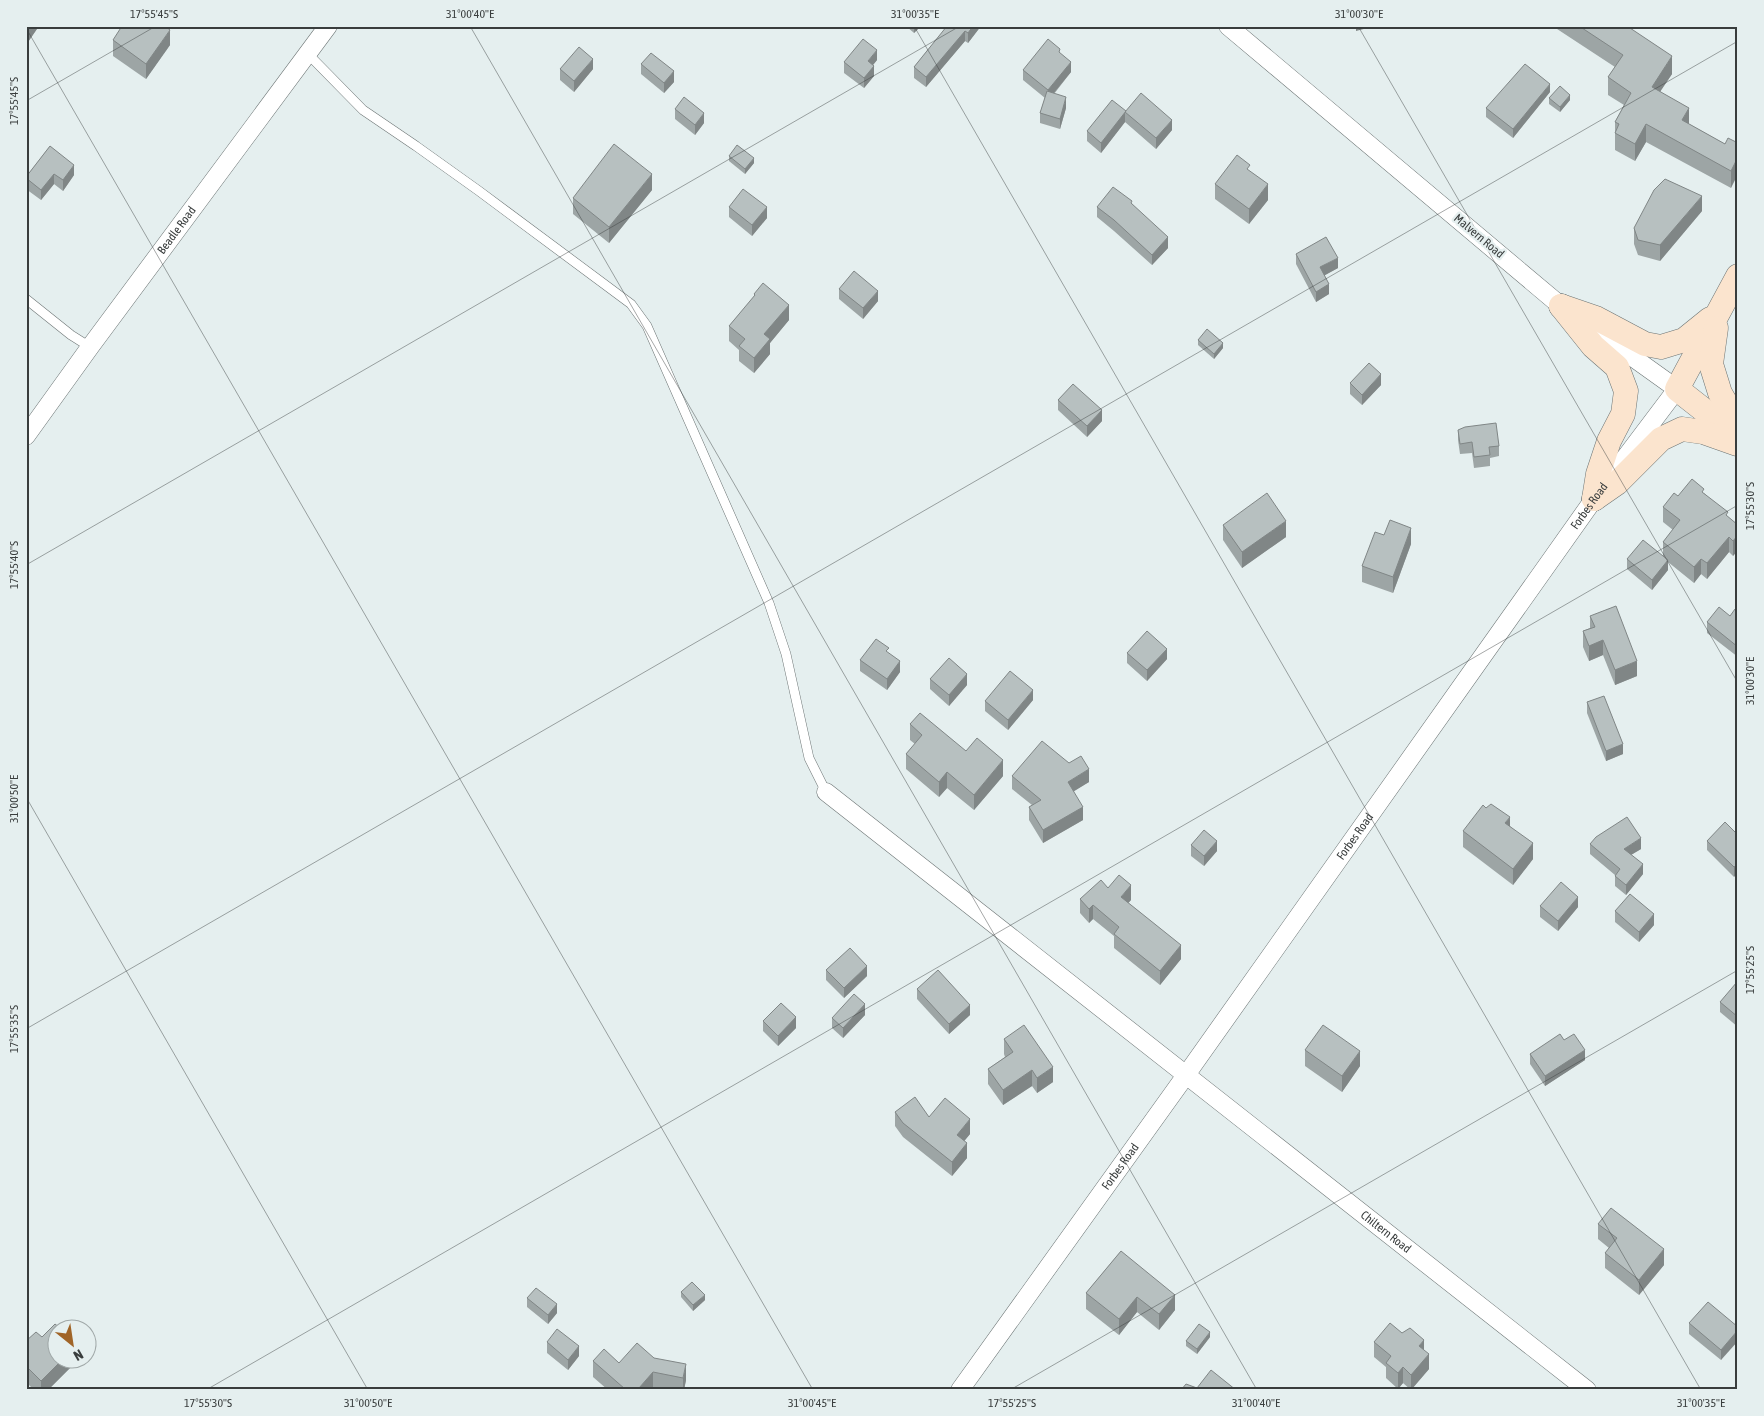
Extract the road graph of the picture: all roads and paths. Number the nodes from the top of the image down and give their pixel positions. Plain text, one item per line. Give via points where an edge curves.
1 (328, 26) edge
2 (1228, 26) edge
3 (308, 54) junction
4 (1738, 276) edge
5 (26, 299) edge
6 (1561, 306) junction
7 (1718, 314) junction
8 (90, 347) junction
9 (1677, 389) junction
10 (1738, 424) edge
11 (26, 436) edge
12 (1738, 437) edge
13 (1738, 444) edge
14 (1594, 499) junction
15 (826, 792) joint
16 (1186, 1075) junction
17 (960, 1390) edge
18 (1587, 1390) edge

1 - 3 street, Beadle Road
2 - 6 street, Malvern Road
3 - 8 street, Beadle Road
3 - 15 lane via 363,110 631,304 647,326 769,603 786,654 809,758
4 - 7 main road, Forbes Road
5 - 8 lane
6 - 7 main road via 1596,318 1645,344 1661,347 1684,340
6 - 9 street, Malvern Road
6 - 14 main road via 1593,346 1617,368 1626,391 1623,414 1609,441
7 - 9 main road, Forbes Road
7 - 10 main road via 1711,364 1720,393
8 - 11 street, Beadle Road
9 - 12 main road, Malvern Road
9 - 14 street, Forbes Road
13 - 14 main road via 1703,432 1682,429 1662,439 1617,483
14 - 16 street, Forbes Road
15 - 16 street, Chiltern Road
16 - 17 street, Forbes Road
16 - 18 street, Chiltern Road

